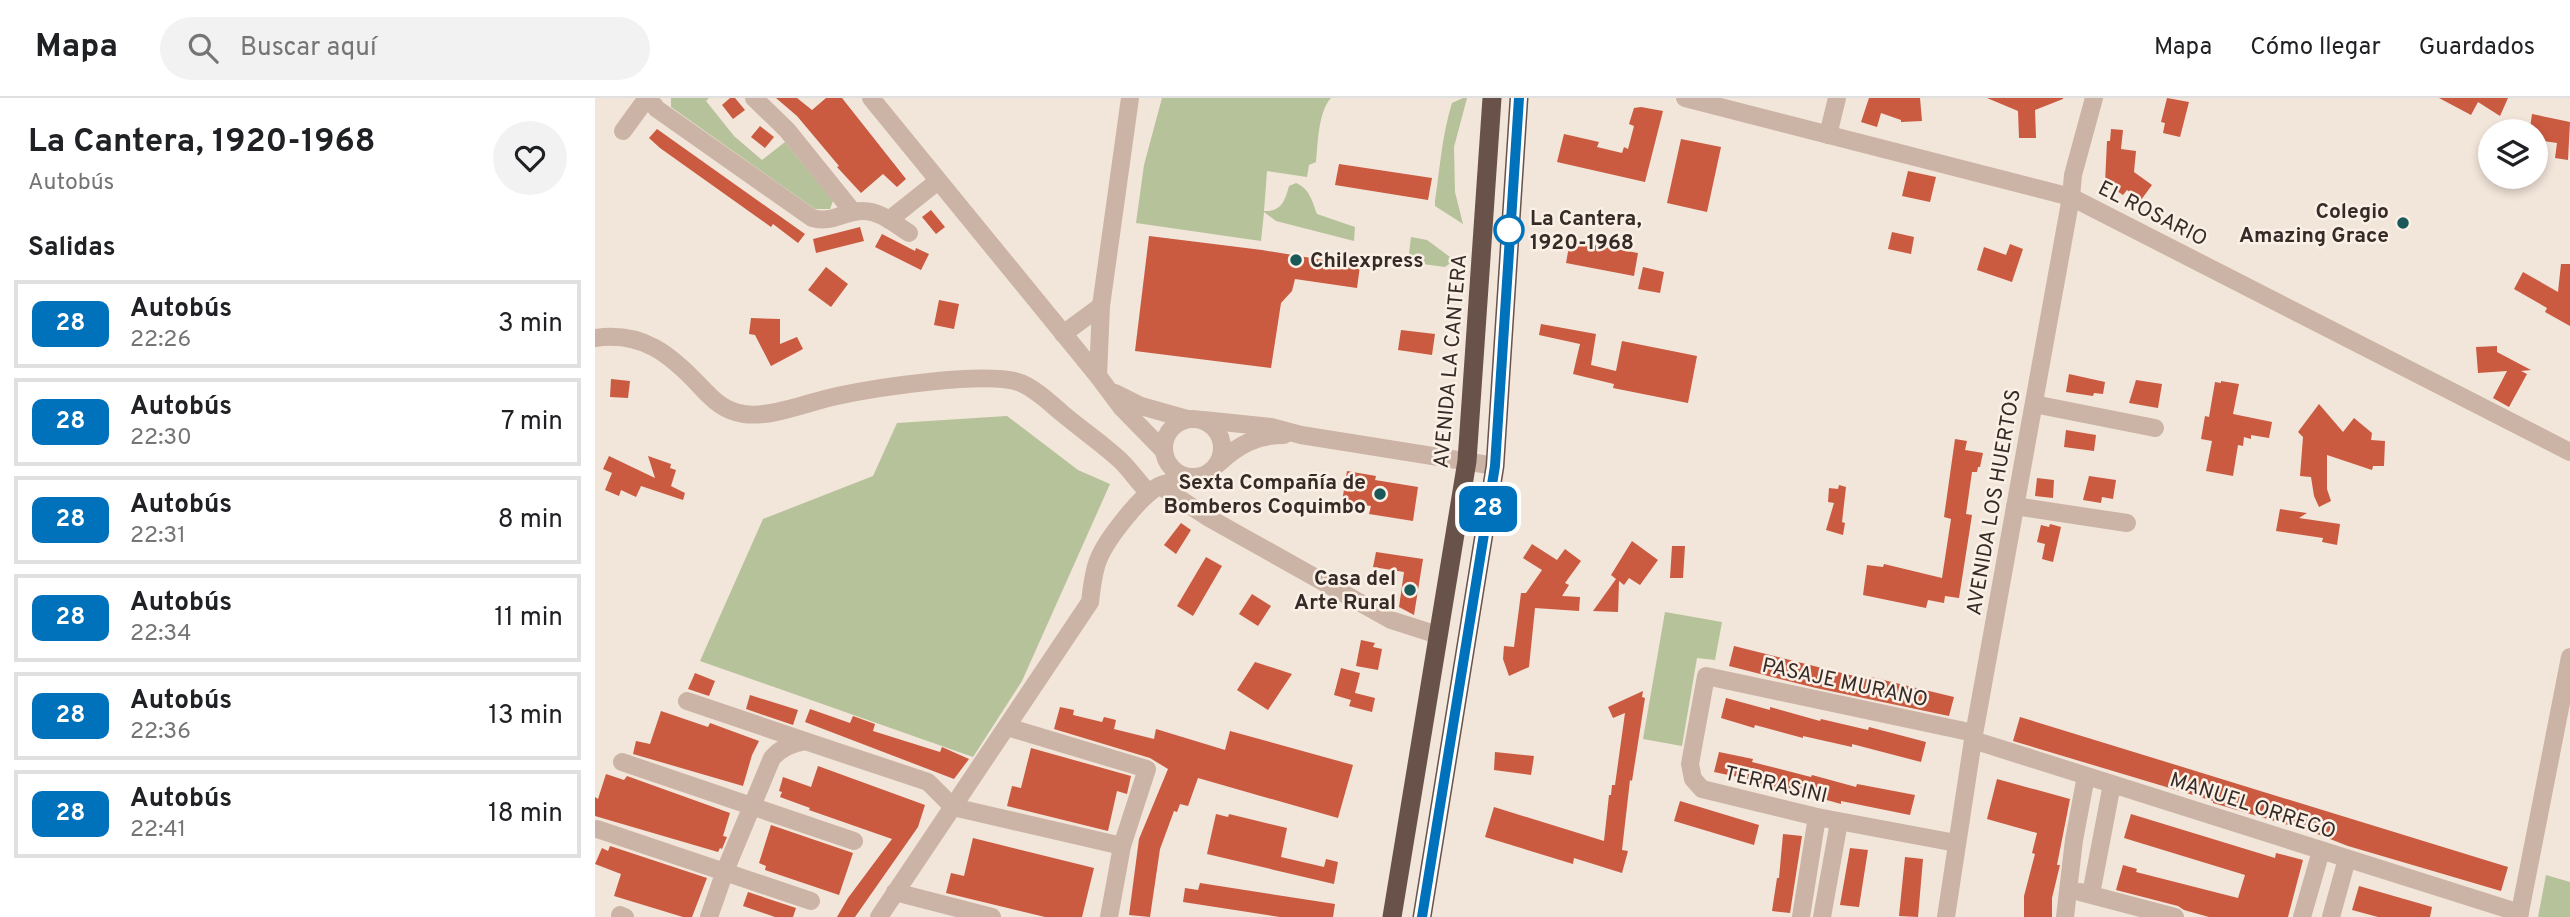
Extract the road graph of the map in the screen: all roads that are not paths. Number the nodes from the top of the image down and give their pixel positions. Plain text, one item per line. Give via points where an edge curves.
1 (648, 98) edge
2 (754, 98) edge
3 (871, 98) edge
4 (1130, 98) edge
5 (1492, 98) edge
6 (1519, 98) edge
7 (1685, 98) edge
8 (1837, 98) edge
9 (2094, 98) edge
10 (623, 131) dead end
11 (1828, 135) junction
12 (938, 181) junction
13 (2071, 197) junction
14 (853, 212) junction
15 (889, 220) junction
16 (909, 233) dead end
17 (1101, 306) junction
18 (1063, 334) junction
19 (595, 338) edge
20 (1103, 382) junction
21 (2033, 404) junction
22 (1195, 419) junction
23 (2155, 428) dead end
24 (1301, 435) junction
25 (2570, 452) edge
26 (1166, 456) junction
27 (1467, 461) junction
28 (1218, 464) junction
29 (1495, 466) junction
30 (1191, 477) junction
31 (1154, 489) junction
32 (2015, 506) junction
33 (2127, 523) dead end
34 (1438, 635) junction
35 (2570, 657) edge
36 (1706, 676) joint
37 (687, 701) dead end
38 (1007, 727) junction
39 (1973, 737) junction
40 (806, 741) junction
41 (622, 762) dead end
42 (2086, 776) junction
43 (2112, 784) junction
44 (751, 806) junction
45 (953, 807) junction
46 (1817, 817) junction
47 (1839, 821) junction
48 (597, 829) dead end
49 (854, 841) dead end
50 (1956, 843) junction
51 (1122, 846) junction
52 (2321, 850) junction
53 (2347, 859) junction
54 (725, 872) junction
55 (2067, 889) junction
56 (895, 892) junction
57 (2091, 894) junction
58 (811, 901) dead end
59 (2519, 915) edge
60 (1946, 916) edge
61 (709, 917) edge
62 (879, 917) edge
63 (992, 917) edge
64 (1109, 917) edge
65 (1392, 917) edge
66 (1422, 917) edge
67 (1801, 917) edge
68 (1822, 917) edge
69 (2065, 917) edge
70 (2175, 917) edge
71 (2302, 917) edge
72 (2331, 917) edge

1 - 10 street
1 - 14 street via 657,109 812,218 832,220
2 - 14 street via 787,130
3 - 12 street
4 - 17 street
5 - 27 highway, AVENIDA LA CANTERA
6 - 29 highway
7 - 11 street, EL ROSARIO
8 - 11 street
9 - 13 street, AVENIDA LOS HUERTOS
11 - 13 street, EL ROSARIO
12 - 15 street
12 - 18 street
13 - 21 street, AVENIDA LOS HUERTOS
13 - 25 street, EL ROSARIO
14 - 15 street via 874,213
15 - 16 street
17 - 18 street
17 - 20 street
18 - 20 street
19 - 31 street via 630,338 655,346 715,402 745,414 900,385 1011,380 1039,394
20 - 22 street via 1141,405
20 - 26 street
21 - 23 street
21 - 32 street, AVENIDA LOS HUERTOS
22 - 24 street via 1236,421
22 - 26 street via 1172,427
22 - 28 street via 1213,425 1219,434 1222,454
24 - 27 street
24 - 28 street via 1252,439
26 - 30 street via 1181,474
26 - 31 street
27 - 29 street
27 - 34 highway, AVENIDA LA CANTERA
28 - 30 street via 1206,474
29 - 66 highway
30 - 31 street
31 - 34 street via 1391,620
31 - 38 street via 1138,502 1099,557 1090,601
32 - 33 street
32 - 39 street, AVENIDA LOS HUERTOS
34 - 65 highway, AVENIDA LA CANTERA
35 - 59 street
36 - 39 street, PASAJE MURANO
36 - 46 street, TERRASINI via 1690,764 1697,784 1708,791
37 - 40 street
38 - 45 street
38 - 51 street via 1147,769
39 - 42 street, MANUEL ORREGO
39 - 50 street, AVENIDA LOS HUERTOS
40 - 44 street via 783,748 772,758
40 - 45 street via 928,782
41 - 44 street
42 - 43 street, MANUEL ORREGO
42 - 55 street
43 - 52 street, MANUEL ORREGO
43 - 57 street
44 - 49 street
44 - 54 street
45 - 51 street
45 - 56 street
46 - 47 street, TERRASINI
46 - 67 street
47 - 50 street, TERRASINI
47 - 68 street
48 - 54 street
50 - 60 street, AVENIDA LOS HUERTOS
51 - 64 street
52 - 53 street, MANUEL ORREGO
52 - 71 street
53 - 59 street, MANUEL ORREGO
53 - 72 street
54 - 58 street
54 - 61 street
55 - 57 street
55 - 69 street
56 - 62 street
56 - 63 street
57 - 70 street

